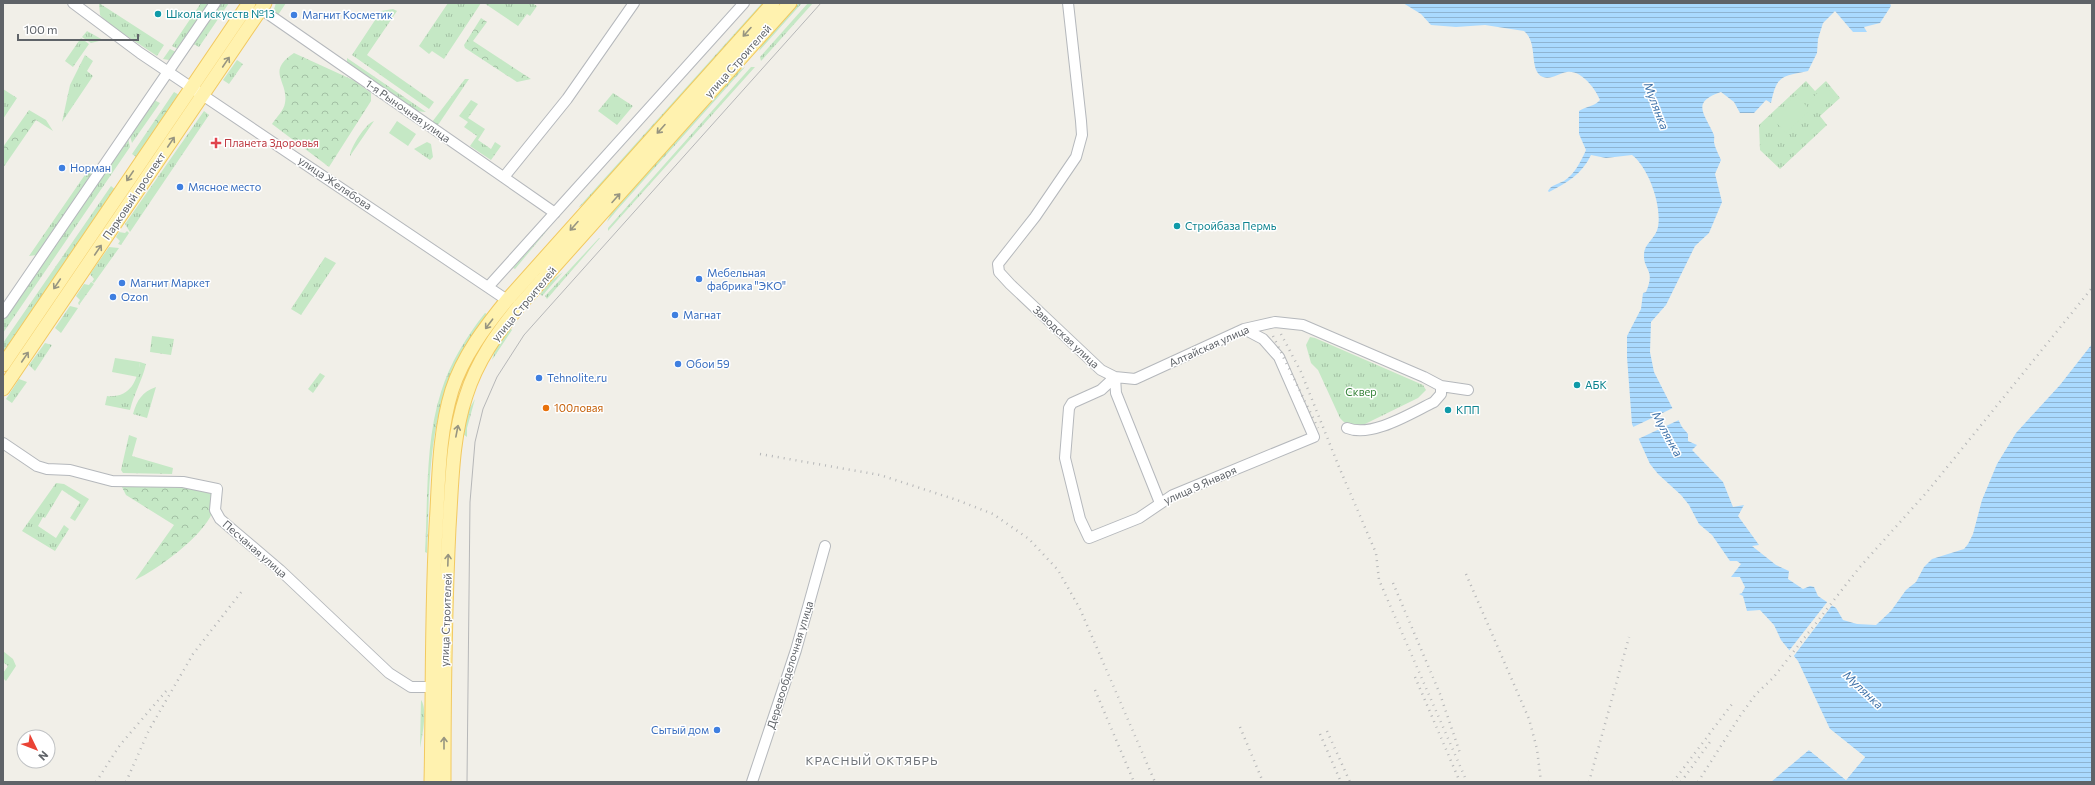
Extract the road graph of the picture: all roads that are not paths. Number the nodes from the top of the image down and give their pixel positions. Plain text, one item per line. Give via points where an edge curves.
1 (73, 3) edge
2 (216, 3) edge
3 (249, 3) edge
4 (634, 3) edge
5 (744, 3) edge
6 (773, 3) edge
7 (790, 3) edge
8 (1068, 3) edge
9 (263, 6) edge
10 (169, 71) junction
11 (192, 86) junction
12 (204, 95) junction
13 (504, 177) junction
14 (555, 213) junction
15 (488, 287) junction
16 (507, 300) junction
17 (520, 306) junction
18 (3, 313) edge
19 (1244, 329) junction
20 (3, 365) edge
21 (1115, 377) junction
22 (1441, 386) junction
23 (3, 389) edge
24 (1468, 390) dead end
25 (1347, 428) dead end
26 (3, 442) edge
27 (1160, 502) junction
28 (825, 546) dead end
29 (433, 687) junction
30 (431, 782) edge
31 (444, 782) edge
32 (752, 782) edge

1 - 10 street, улица Желябова via 140,53
2 - 10 street
3 - 11 main road, Парковый проспект
4 - 13 street via 567,99
5 - 14 street
6 -> 16 main road, улица Строителей
17 -> 7 main road, улица Строителей
8 - 21 street, Заводская улица via 1081,121 1079,150 1035,217 998,264 999,272 1102,370
12 -> 9 main road, Парковый проспект
9 - 13 street, 1-я Рыночная улица
10 - 11 street, улица Желябова
10 - 18 street
11 - 12 street, улица Желябова
11 -> 20 main road, Парковый проспект
12 - 15 street, улица Желябова
23 -> 12 main road, Парковый проспект
13 - 14 street, 1-я Рыночная улица
14 - 15 street
15 - 16 street, улица Желябова
16 - 17 main road, улица Желябова
16 -> 29 main road, улица Строителей via 463,364 452,389 442,433 434,557
31 -> 17 main road, улица Строителей via 448,558 456,438 466,394 476,370 489,346
19 - 21 street, Алтайская улица via 1135,379
19 - 22 street, Алтайская улица via 1275,322 1303,325
19 - 27 street, улица 9 Января via 1263,339 1279,357 1314,437
21 - 27 street via 1116,393
21 - 27 street, улица 9 Января via 1101,390 1070,405 1065,458 1080,519 1089,538 1139,518
22 - 24 street
22 - 25 street via 1441,394 1434,402 1376,429 1365,432
26 - 29 street, Песчаная улица via 47,470 70,470 112,481 183,482 217,489 216,510 220,519 280,570 389,673 411,686
28 - 32 street, Деревообделочная улица via 796,650
29 - 30 main road, улица Строителей

